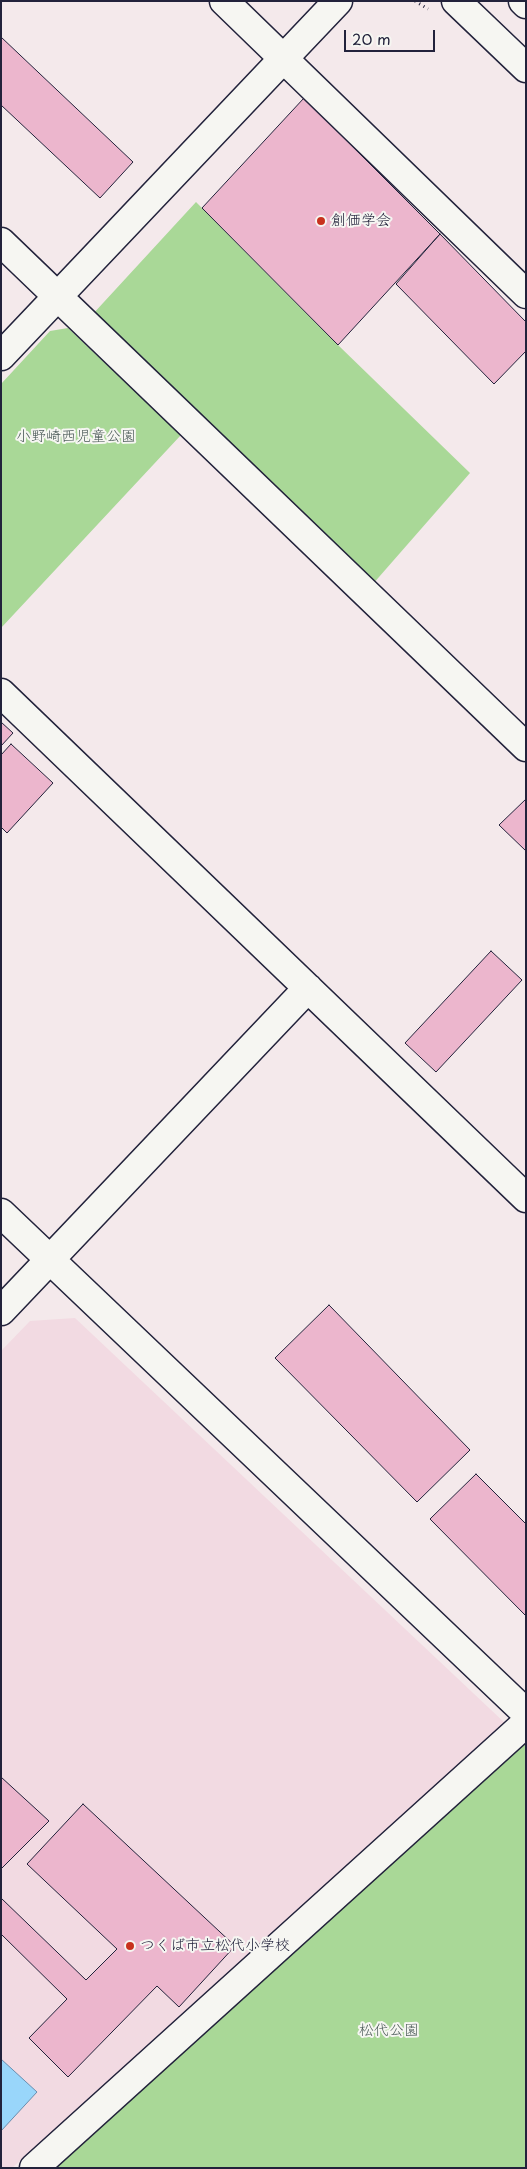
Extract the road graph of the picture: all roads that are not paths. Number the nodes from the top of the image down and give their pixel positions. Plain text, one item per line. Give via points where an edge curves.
1 (224, 1) edge
2 (338, 1) edge
3 (456, 1) edge
4 (284, 58) junction
5 (526, 68) edge
6 (1, 242) edge
7 (526, 294) edge
8 (58, 296) junction
9 (1, 356) edge
10 (1, 693) edge
11 (526, 747) edge
12 (308, 988) junction
13 (526, 1198) edge
14 (1, 1214) edge
15 (50, 1261) junction
16 (1, 1311) edge
17 (526, 1713) edge
18 (526, 1723) edge
19 (34, 2168) edge

1 - 4 street
2 - 4 street
3 - 5 street
4 - 7 street
4 - 8 street
6 - 8 street
8 - 9 street
8 - 11 street
10 - 12 street
12 - 13 street
12 - 15 street
14 - 15 street
15 - 16 street
15 - 17 street
18 - 19 street

